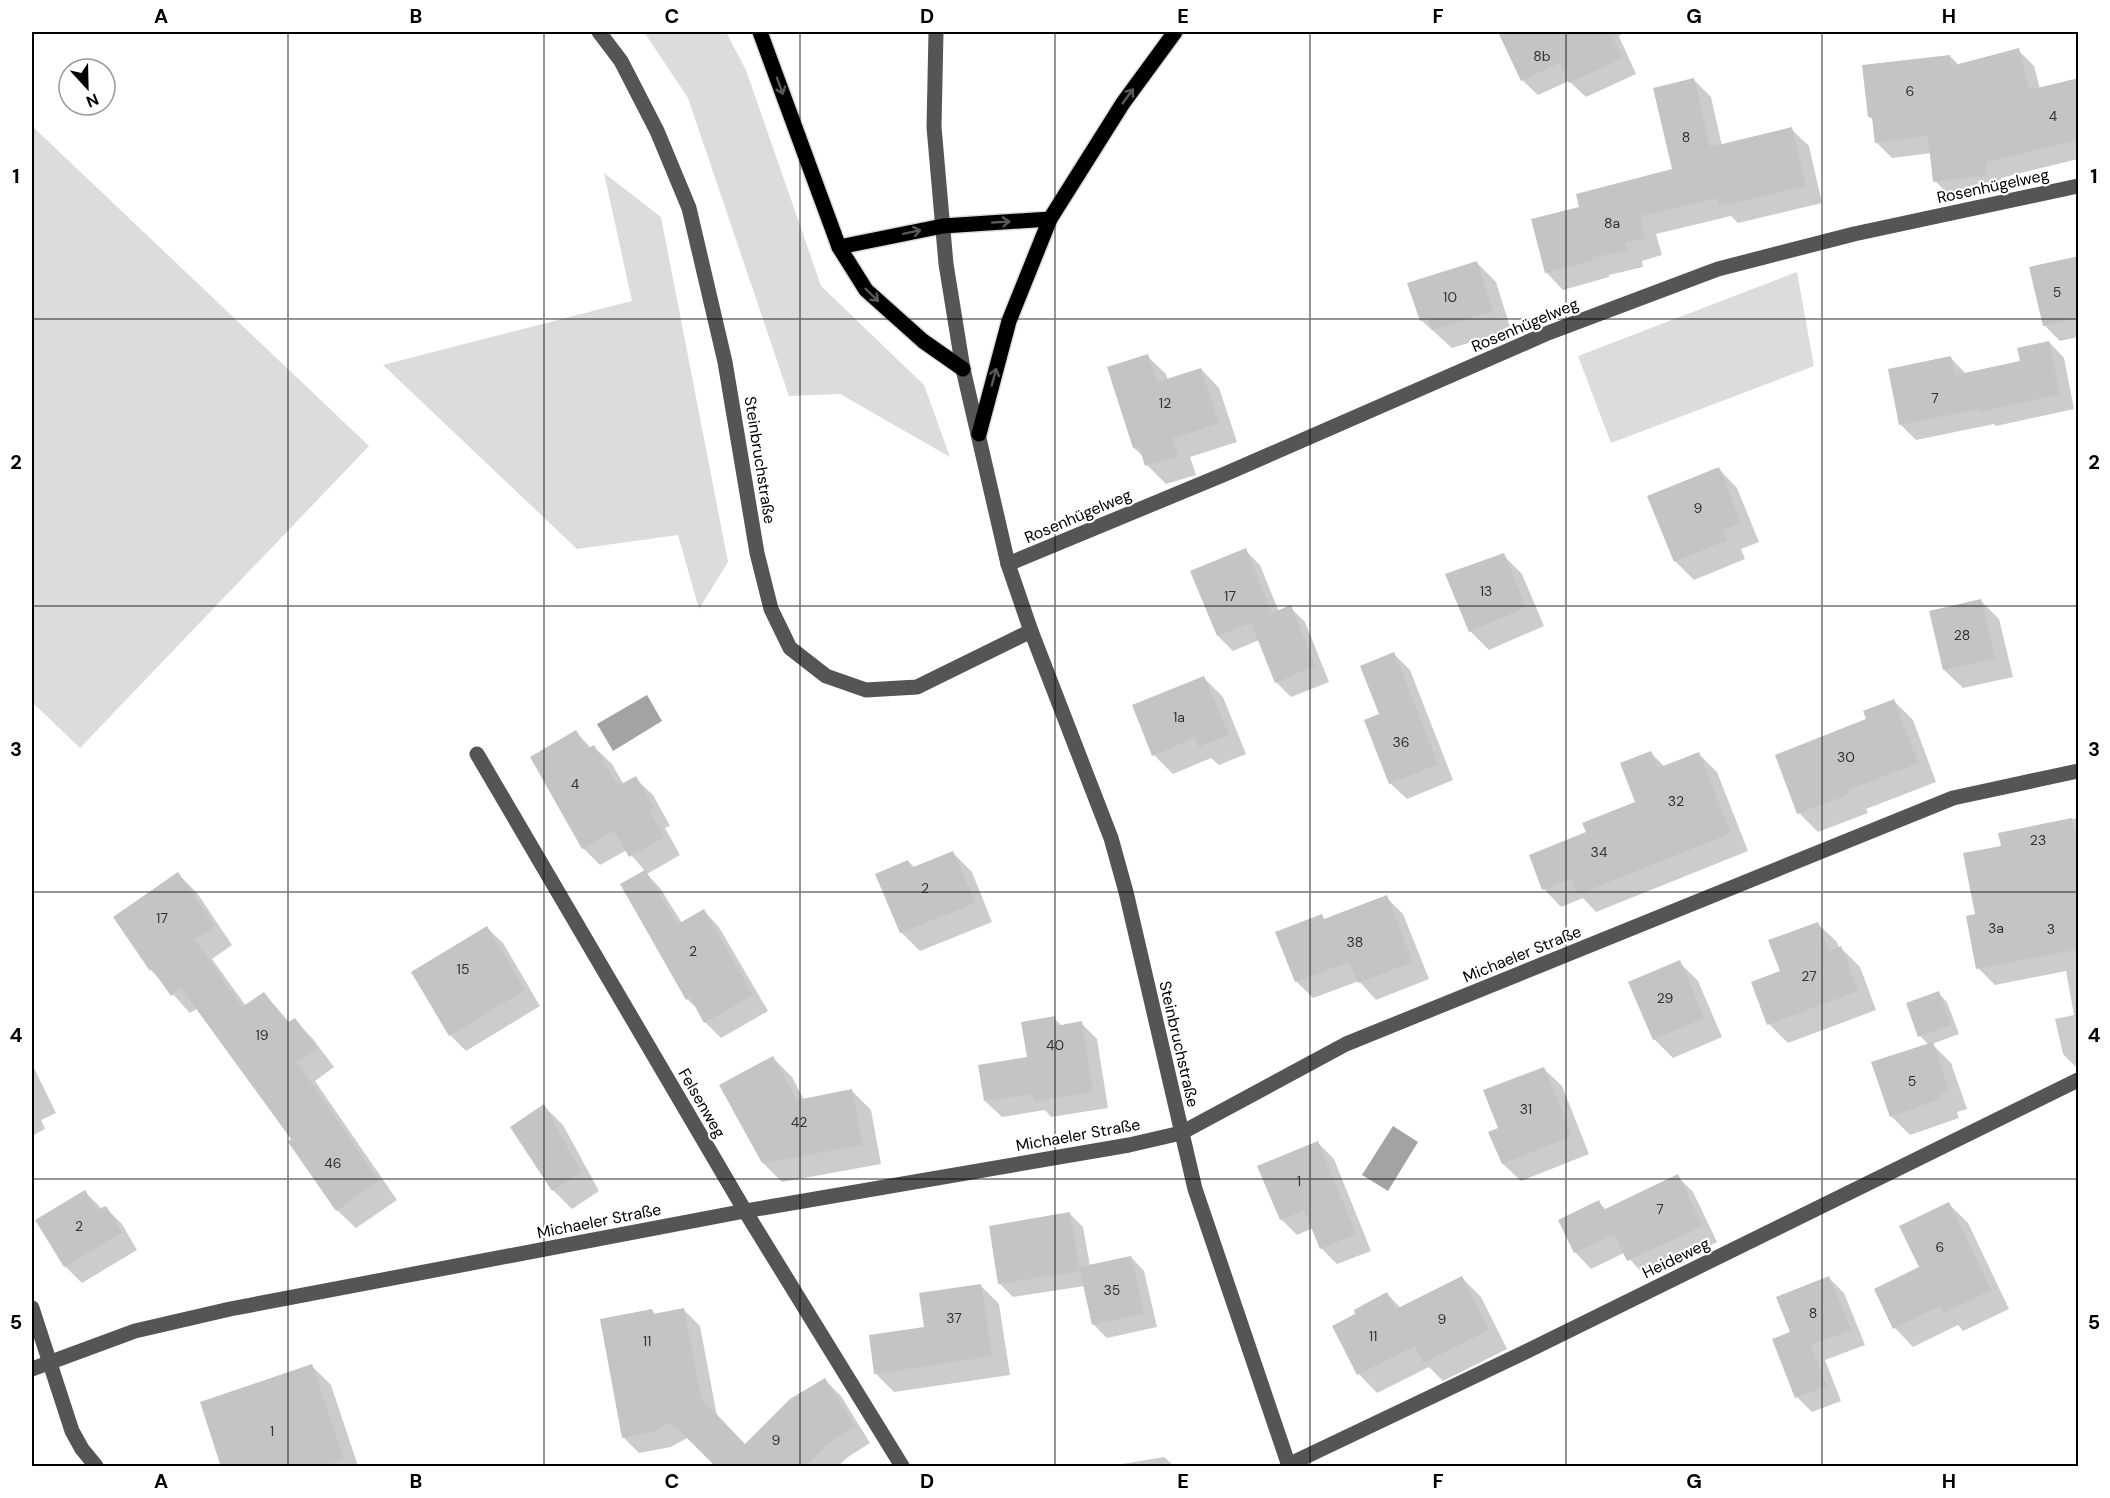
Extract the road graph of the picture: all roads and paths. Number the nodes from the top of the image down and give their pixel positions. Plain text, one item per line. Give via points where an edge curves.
1 (599, 32) edge
2 (759, 32) edge
3 (936, 32) edge
4 (1175, 32) edge
5 (2079, 186) edge
6 (1050, 219) junction
7 (943, 226) junction
8 (839, 247) junction
9 (963, 369) junction
10 (979, 434) junction
11 (1008, 564) junction
12 (1031, 631) junction
13 (477, 754) dead end
14 (2079, 771) edge
15 (2079, 1080) edge
16 (1181, 1133) junction
17 (745, 1211) junction
18 (32, 1308) edge
19 (50, 1362) junction
20 (32, 1369) edge
21 (1288, 1466) edge
22 (96, 1467) edge
23 (902, 1467) edge

1 - 12 street, Steinbruchstraße via 621,61 647,111 689,208 725,362 757,553 771,609 790,648 826,676 866,690 917,687
2 -> 8 main road
3 - 7 street, Steinbruchstraße via 934,127
6 -> 4 main road via 1123,103
5 - 11 street, Rosenhügelweg via 1854,234 1718,269 1548,333
7 -> 6 main road
10 -> 6 main road via 1009,321
8 -> 7 main road
7 - 9 street, Steinbruchstraße
8 -> 9 main road via 866,291 923,341
9 - 10 street, Steinbruchstraße
10 - 11 street, Steinbruchstraße
11 - 12 street, Steinbruchstraße
12 - 16 street, Steinbruchstraße via 1111,838
13 - 17 street, Felsenweg
14 - 16 street, Michaeler Straße via 1953,798 1346,1044
15 - 21 street, Heideweg
16 - 17 street, Michaeler Straße
16 - 21 street, Steinbruchstraße via 1195,1189
17 - 19 street, Michaeler Straße via 230,1309 135,1331
17 - 23 street, Felsenweg
18 - 19 street
19 - 20 street, Michaeler Straße
19 - 22 street via 72,1431

